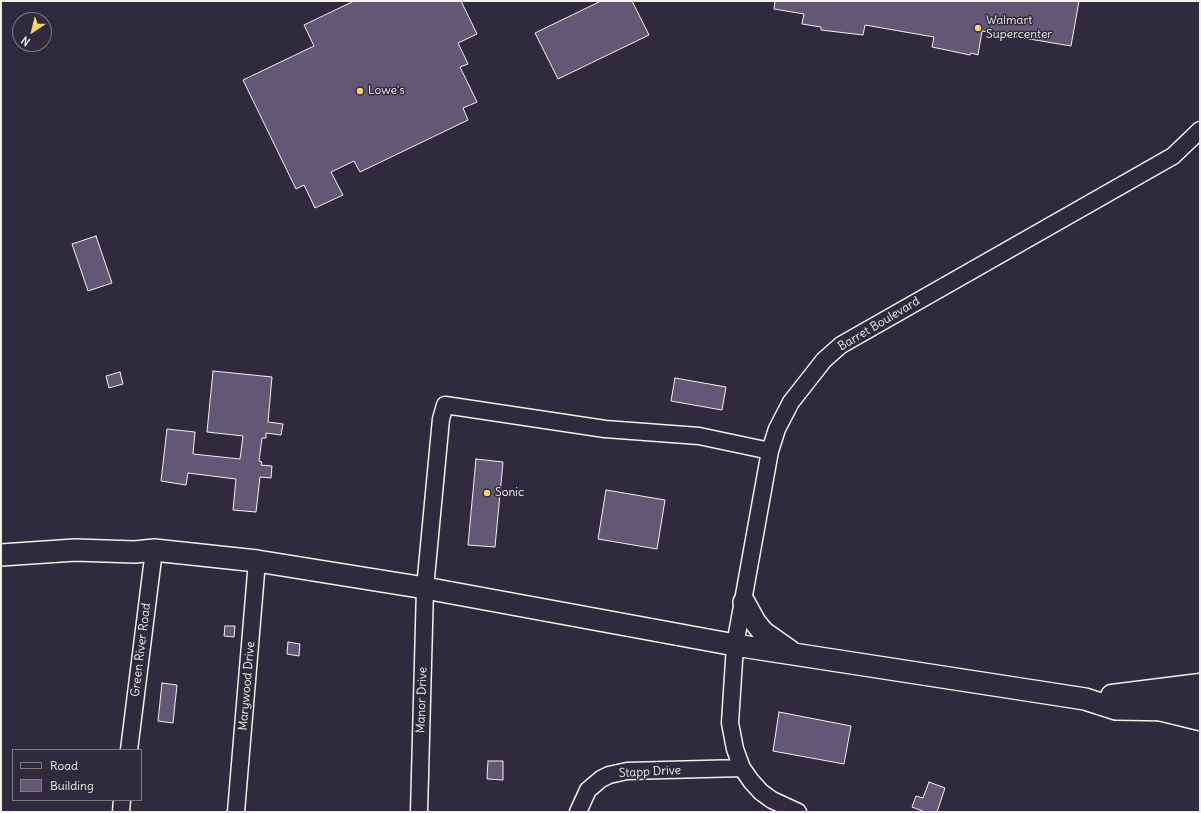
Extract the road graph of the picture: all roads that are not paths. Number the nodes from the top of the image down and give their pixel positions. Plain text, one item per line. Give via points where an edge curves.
1 (1200, 130) edge
2 (770, 451) junction
3 (154, 550) junction
4 (1, 555) edge
5 (257, 560) junction
6 (425, 588) junction
7 (744, 602) junction
8 (735, 645) junction
9 (796, 654) junction
10 (1200, 685) edge
11 (1112, 696) junction
12 (1085, 699) junction
13 (1200, 702) edge
14 (1159, 709) junction
15 (1200, 711) edge
16 (1200, 719) edge
17 (129, 749) edge
18 (742, 768) junction
19 (122, 801) edge
20 (121, 812) edge
21 (236, 812) edge
22 (419, 812) edge
23 (578, 812) edge
24 (798, 812) edge

1 - 2 street, Barret Boulevard via 1173,156 841,345 824,360 791,402
2 - 6 street, Manor Drive via 699,436 605,429 445,405 441,418
2 - 7 street, Barret Boulevard
3 - 4 main road via 75,550
3 - 5 main road
3 - 17 street, Green River Road
5 - 6 main road
5 - 21 street, Marywood Drive
6 - 8 main road
6 - 22 street, Manor Drive
7 - 8 street, Barret Boulevard
7 - 9 main road via 763,632
8 - 9 main road
8 - 18 street, Barret Boulevard via 730,723
9 - 12 main road
10 - 11 highway
11 - 12 main road
11 - 13 main road
12 - 14 main road via 1116,708
14 - 15 main road
14 - 16 highway
18 - 23 street, Stapp Drive via 627,771 609,775 601,778 588,790
18 - 24 street, Barret Boulevard via 761,792
19 - 20 street

